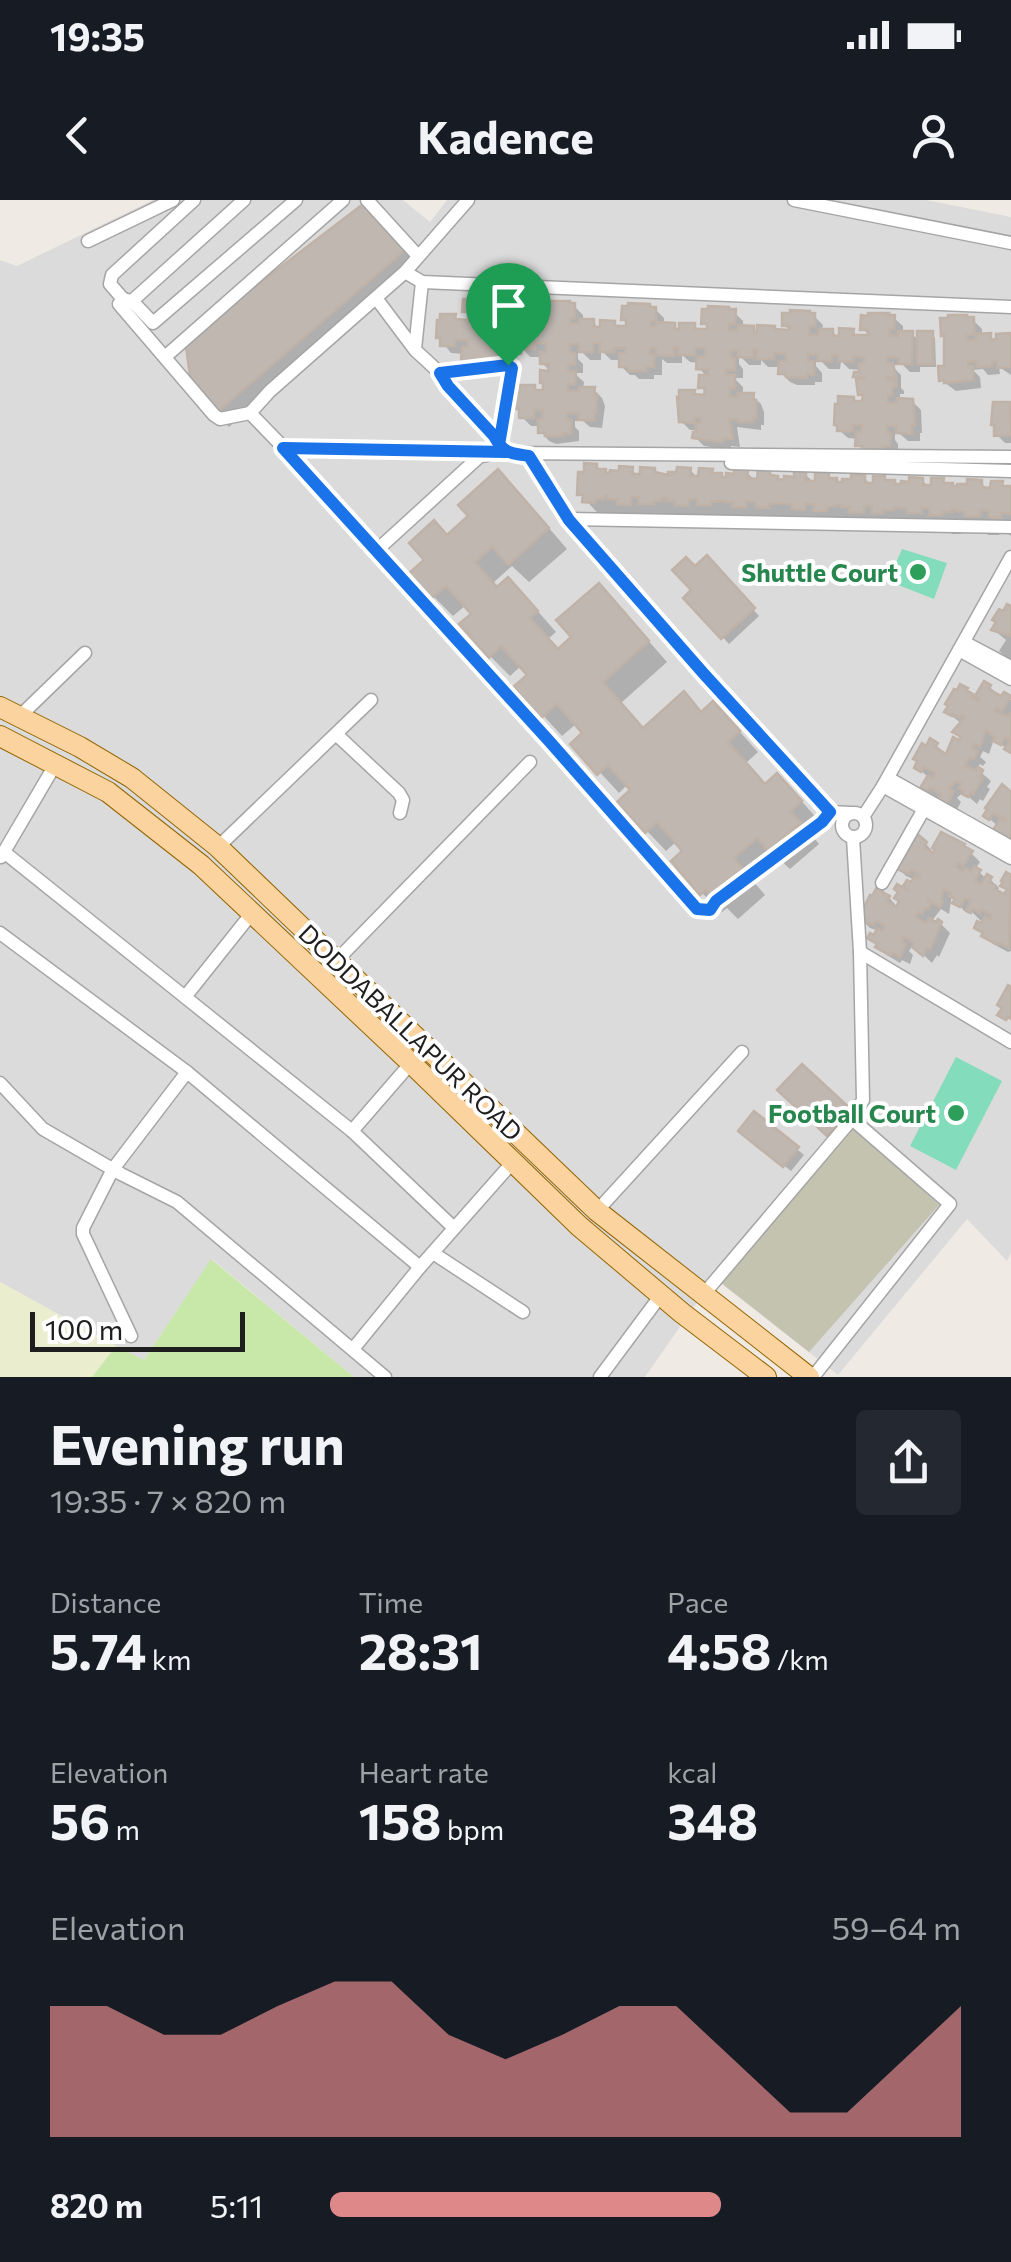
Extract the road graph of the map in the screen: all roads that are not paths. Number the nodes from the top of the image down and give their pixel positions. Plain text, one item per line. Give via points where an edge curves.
1 (173, 200) edge
2 (194, 200) edge
3 (244, 200) edge
4 (296, 200) edge
5 (343, 200) edge
6 (366, 200) edge
7 (468, 200) edge
8 (794, 200) edge
9 (88, 241) dead end
10 (1011, 243) edge
11 (418, 256) junction
12 (405, 272) junction
13 (422, 282) junction
14 (376, 298) junction
15 (128, 300) junction
16 (1011, 307) edge
17 (415, 350) junction
18 (166, 356) junction
19 (440, 373) junction
20 (250, 413) junction
21 (283, 448) junction
22 (502, 450) junction
23 (529, 456) junction
24 (1011, 456) edge
25 (1011, 471) edge
26 (569, 520) junction
27 (1011, 527) edge
28 (376, 551) junction
29 (1011, 557) edge
30 (961, 646) junction
31 (86, 653) dead end
32 (1011, 668) edge
33 (1011, 679) edge
34 (371, 700) dead end
35 (10, 712) edge
36 (0, 736) edge
37 (337, 736) junction
38 (530, 762) dead end
39 (55, 764) junction
40 (886, 782) junction
41 (924, 809) junction
42 (830, 812) junction
43 (400, 813) dead end
44 (856, 815) junction
45 (853, 838) junction
46 (218, 847) junction
47 (1011, 848) edge
48 (2, 855) edge
49 (1011, 858) edge
50 (882, 882) dead end
51 (252, 913) junction
52 (0, 933) edge
53 (860, 952) junction
54 (338, 960) junction
55 (185, 997) junction
56 (1011, 1042) edge
57 (742, 1052) dead end
58 (411, 1063) junction
59 (188, 1072) junction
60 (0, 1082) edge
61 (852, 1118) junction
62 (352, 1131) junction
63 (512, 1163) junction
64 (113, 1169) junction
65 (598, 1211) junction
66 (454, 1228) junction
67 (433, 1253) junction
68 (420, 1268) junction
69 (661, 1295) junction
70 (703, 1295) junction
71 (523, 1312) dead end
72 (131, 1336) dead end
73 (353, 1348) junction
74 (385, 1377) edge
75 (600, 1377) edge
76 (766, 1377) edge
77 (811, 1377) edge

1 - 9 street
2 - 15 street via 112,275 110,284
3 - 15 street
4 - 15 street via 153,322
5 - 18 street
6 - 11 street
7 - 11 street
8 - 10 street
11 - 12 street
12 - 13 street
12 - 14 street
13 - 16 street
13 - 17 street
14 - 17 street
14 - 20 street
15 - 18 street via 119,304
17 - 19 street
18 - 20 street via 214,415
19 - 22 street
19 - 22 street via 512,368
20 - 21 street
21 - 22 street
21 - 28 street
22 - 23 street
22 - 24 street
22 - 28 street via 480,456
23 - 25 street
23 - 26 street
26 - 27 street
26 - 42 street
28 - 42 street via 697,909 710,910
29 - 30 street
30 - 32 street
30 - 33 street
30 - 40 street
31 - 35 street
34 - 37 street
35 - 46 main road, DODDABALLAPUR ROAD via 132,778
36 - 39 main road, DODDABALLAPUR ROAD
37 - 43 street via 399,793
37 - 46 street
38 - 54 street
39 - 48 street
39 - 51 main road, DODDABALLAPUR ROAD via 109,793
40 - 41 street
40 - 44 street
40 - 47 street
41 - 49 street
41 - 50 street
42 - 44 street
44 - 45 street via 866,821 865,830
44 - 45 street via 845,815 841,824
45 - 53 street
46 - 54 main road, DODDABALLAPUR ROAD
48 - 55 street
51 - 55 street
51 - 58 main road, DODDABALLAPUR ROAD
52 - 59 street
53 - 56 street
53 - 61 street via 863,1100
54 - 65 main road, DODDABALLAPUR ROAD
55 - 62 street
57 - 65 street
58 - 62 street
58 - 63 main road, DODDABALLAPUR ROAD
59 - 64 street
59 - 68 street
60 - 64 street via 44,1129
61 - 70 street
61 - 77 street via 950,1204
62 - 66 street
63 - 66 street
63 - 69 main road, DODDABALLAPUR ROAD
64 - 72 street via 83,1234
64 - 73 street via 177,1202
65 - 70 main road, DODDABALLAPUR ROAD
66 - 67 street
67 - 68 street
67 - 71 street
68 - 73 street
69 - 75 street
69 - 76 main road, DODDABALLAPUR ROAD
70 - 77 main road, DODDABALLAPUR ROAD
73 - 74 street

